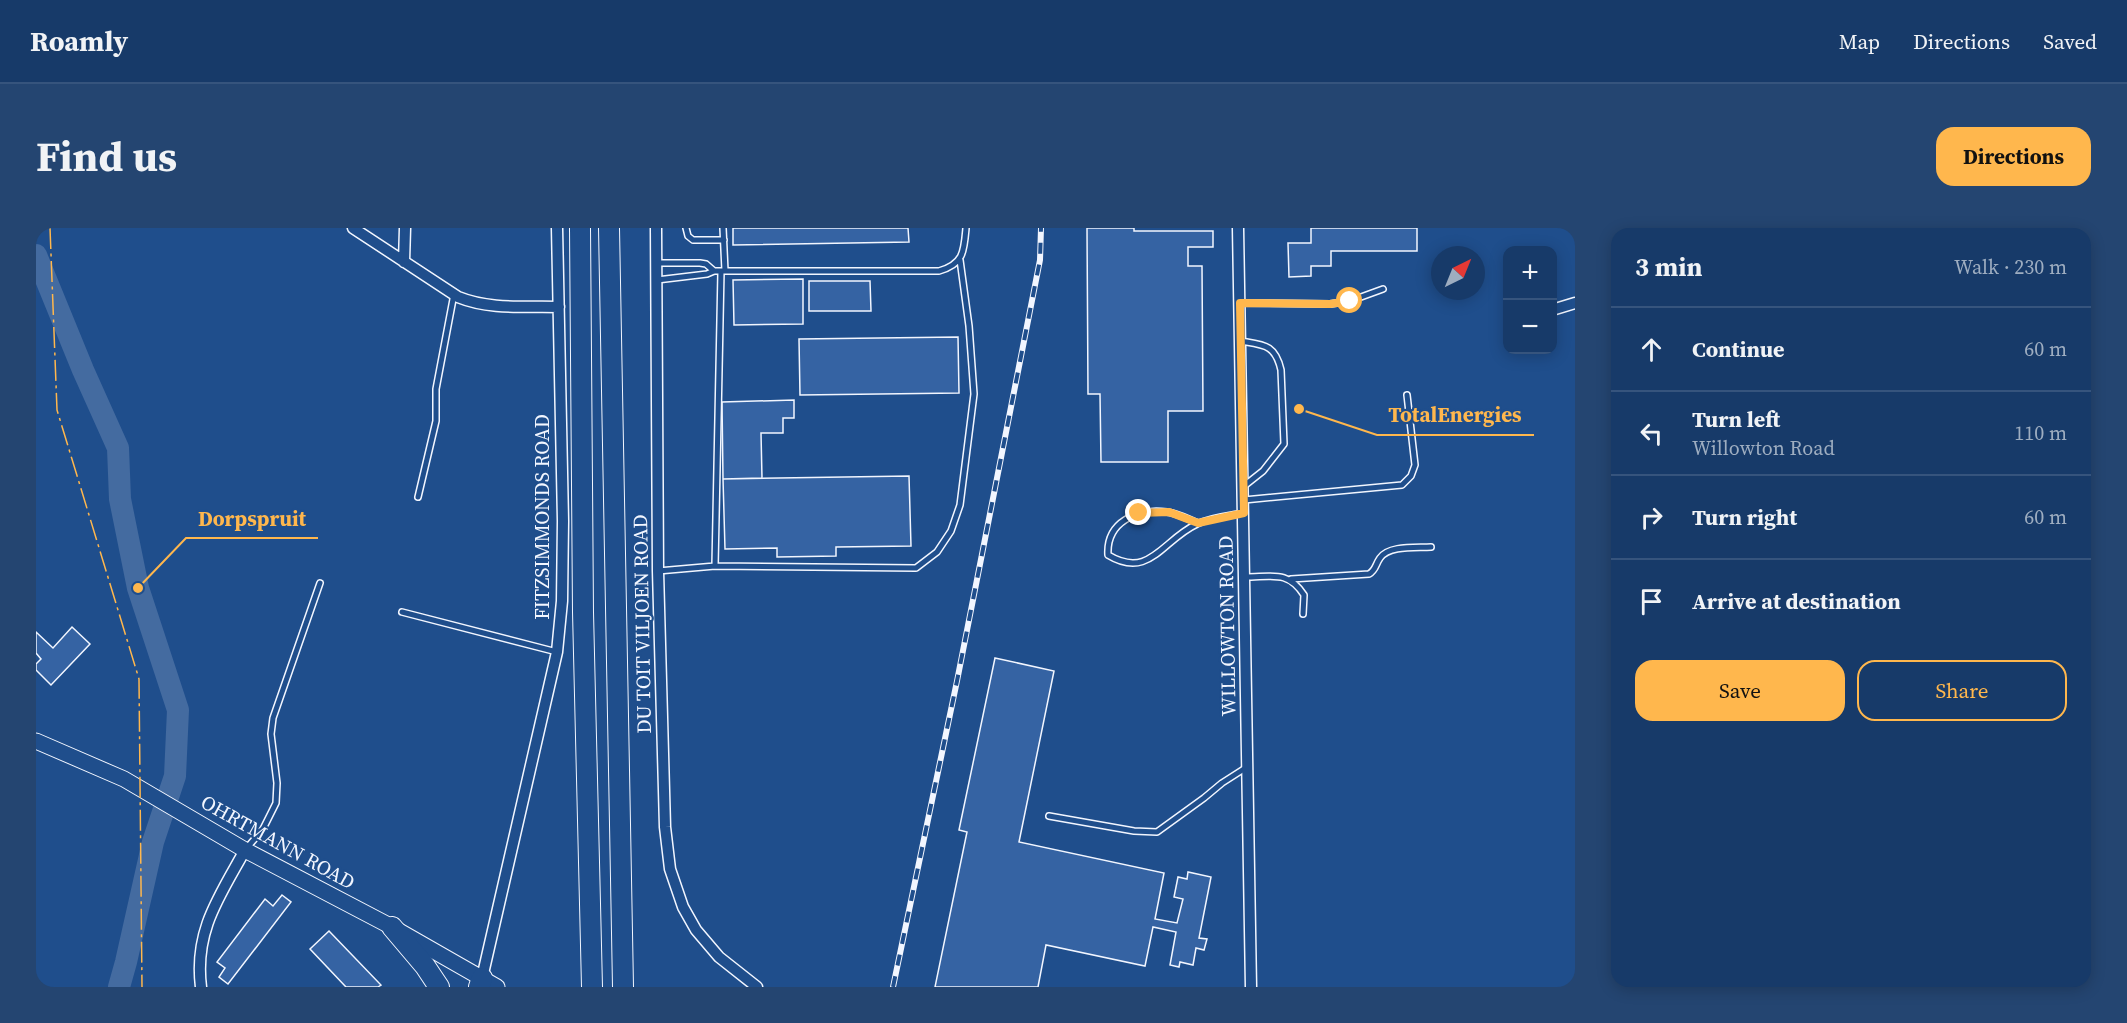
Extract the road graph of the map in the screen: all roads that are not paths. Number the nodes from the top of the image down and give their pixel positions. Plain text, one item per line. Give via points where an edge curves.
1 (353, 228) edge
2 (405, 228) edge
3 (557, 228) edge
4 (580, 228) edge
5 (609, 228) edge
6 (656, 228) edge
7 (686, 228) edge
8 (723, 228) edge
9 (966, 228) edge
10 (1238, 228) edge
11 (724, 240) junction
12 (960, 260) junction
13 (404, 262) junction
14 (656, 263) junction
15 (714, 271) junction
16 (723, 271) junction
17 (657, 280) junction
18 (1383, 289) dead end
19 (454, 294) junction
20 (1240, 303) junction
21 (1575, 303) edge
22 (559, 307) junction
23 (1557, 308) edge
24 (1240, 341) junction
25 (1407, 395) dead end
26 (1244, 486) junction
27 (418, 497) dead end
28 (1244, 500) junction
29 (1244, 513) junction
30 (1198, 523) junction
31 (1431, 547) dead end
32 (715, 566) junction
33 (658, 571) junction
34 (1245, 577) junction
35 (1291, 579) junction
36 (320, 583) dead end
37 (402, 612) dead end
38 (1303, 614) dead end
39 (556, 652) junction
40 (36, 741) edge
41 (1247, 767) junction
42 (1049, 816) dead end
43 (245, 850) junction
44 (392, 927) junction
45 (486, 984) edge
46 (201, 987) edge
47 (439, 987) edge
48 (592, 987) edge
49 (623, 987) edge
50 (758, 987) edge
51 (1251, 987) edge

1 - 13 street
2 - 13 street
3 - 22 street, FITZSIMMONDS ROAD
4 - 48 highway via 583,612
5 - 49 highway
6 - 14 street, DU TOIT VILJOEN ROAD
7 - 11 lane via 693,240
8 - 11 lane
9 - 12 lane
10 - 20 street, WILLOWTON ROAD
11 - 16 lane
12 - 16 lane via 939,271
12 - 32 lane via 975,394 960,505 951,531 937,552 916,568
13 - 19 street
14 - 15 lane via 700,263
14 - 17 street, DU TOIT VILJOEN ROAD
15 - 16 lane
15 - 17 lane
16 - 32 lane
17 - 33 street, DU TOIT VILJOEN ROAD
18 - 20 lane via 1330,304
19 - 22 street via 484,305
19 - 27 lane via 436,389 436,421
20 - 24 street, WILLOWTON ROAD
21 - 23 street
22 - 39 street, FITZSIMMONDS ROAD via 562,601
24 - 26 street, WILLOWTON ROAD
24 - 26 lane via 1268,347 1279,359 1284,444 1263,471
25 - 28 lane via 1415,465 1402,484
26 - 28 street, WILLOWTON ROAD
28 - 29 street, WILLOWTON ROAD
29 - 30 lane
29 - 34 street, WILLOWTON ROAD
30 - 30 lane via 1149,559 1136,564 1122,563 1108,555 1111,534 1120,523 1139,513 1169,512
31 - 35 lane via 1389,550 1369,574
32 - 33 lane
33 - 50 street, DU TOIT VILJOEN ROAD via 665,827 670,869 696,930 719,957
34 - 35 lane
34 - 41 street, WILLOWTON ROAD
35 - 38 lane via 1304,596
36 - 43 lane via 273,718 276,803 263,829
37 - 39 lane
39 - 45 street, FITZSIMMONDS ROAD
40 - 43 main road, OHRTMANN ROAD via 124,779
41 - 42 lane via 1157,832
41 - 51 street, WILLOWTON ROAD
43 - 44 main road, OHRTMANN ROAD
43 - 46 street via 206,925 199,966
44 - 45 main road, OHRTMANN ROAD
44 - 47 highway

